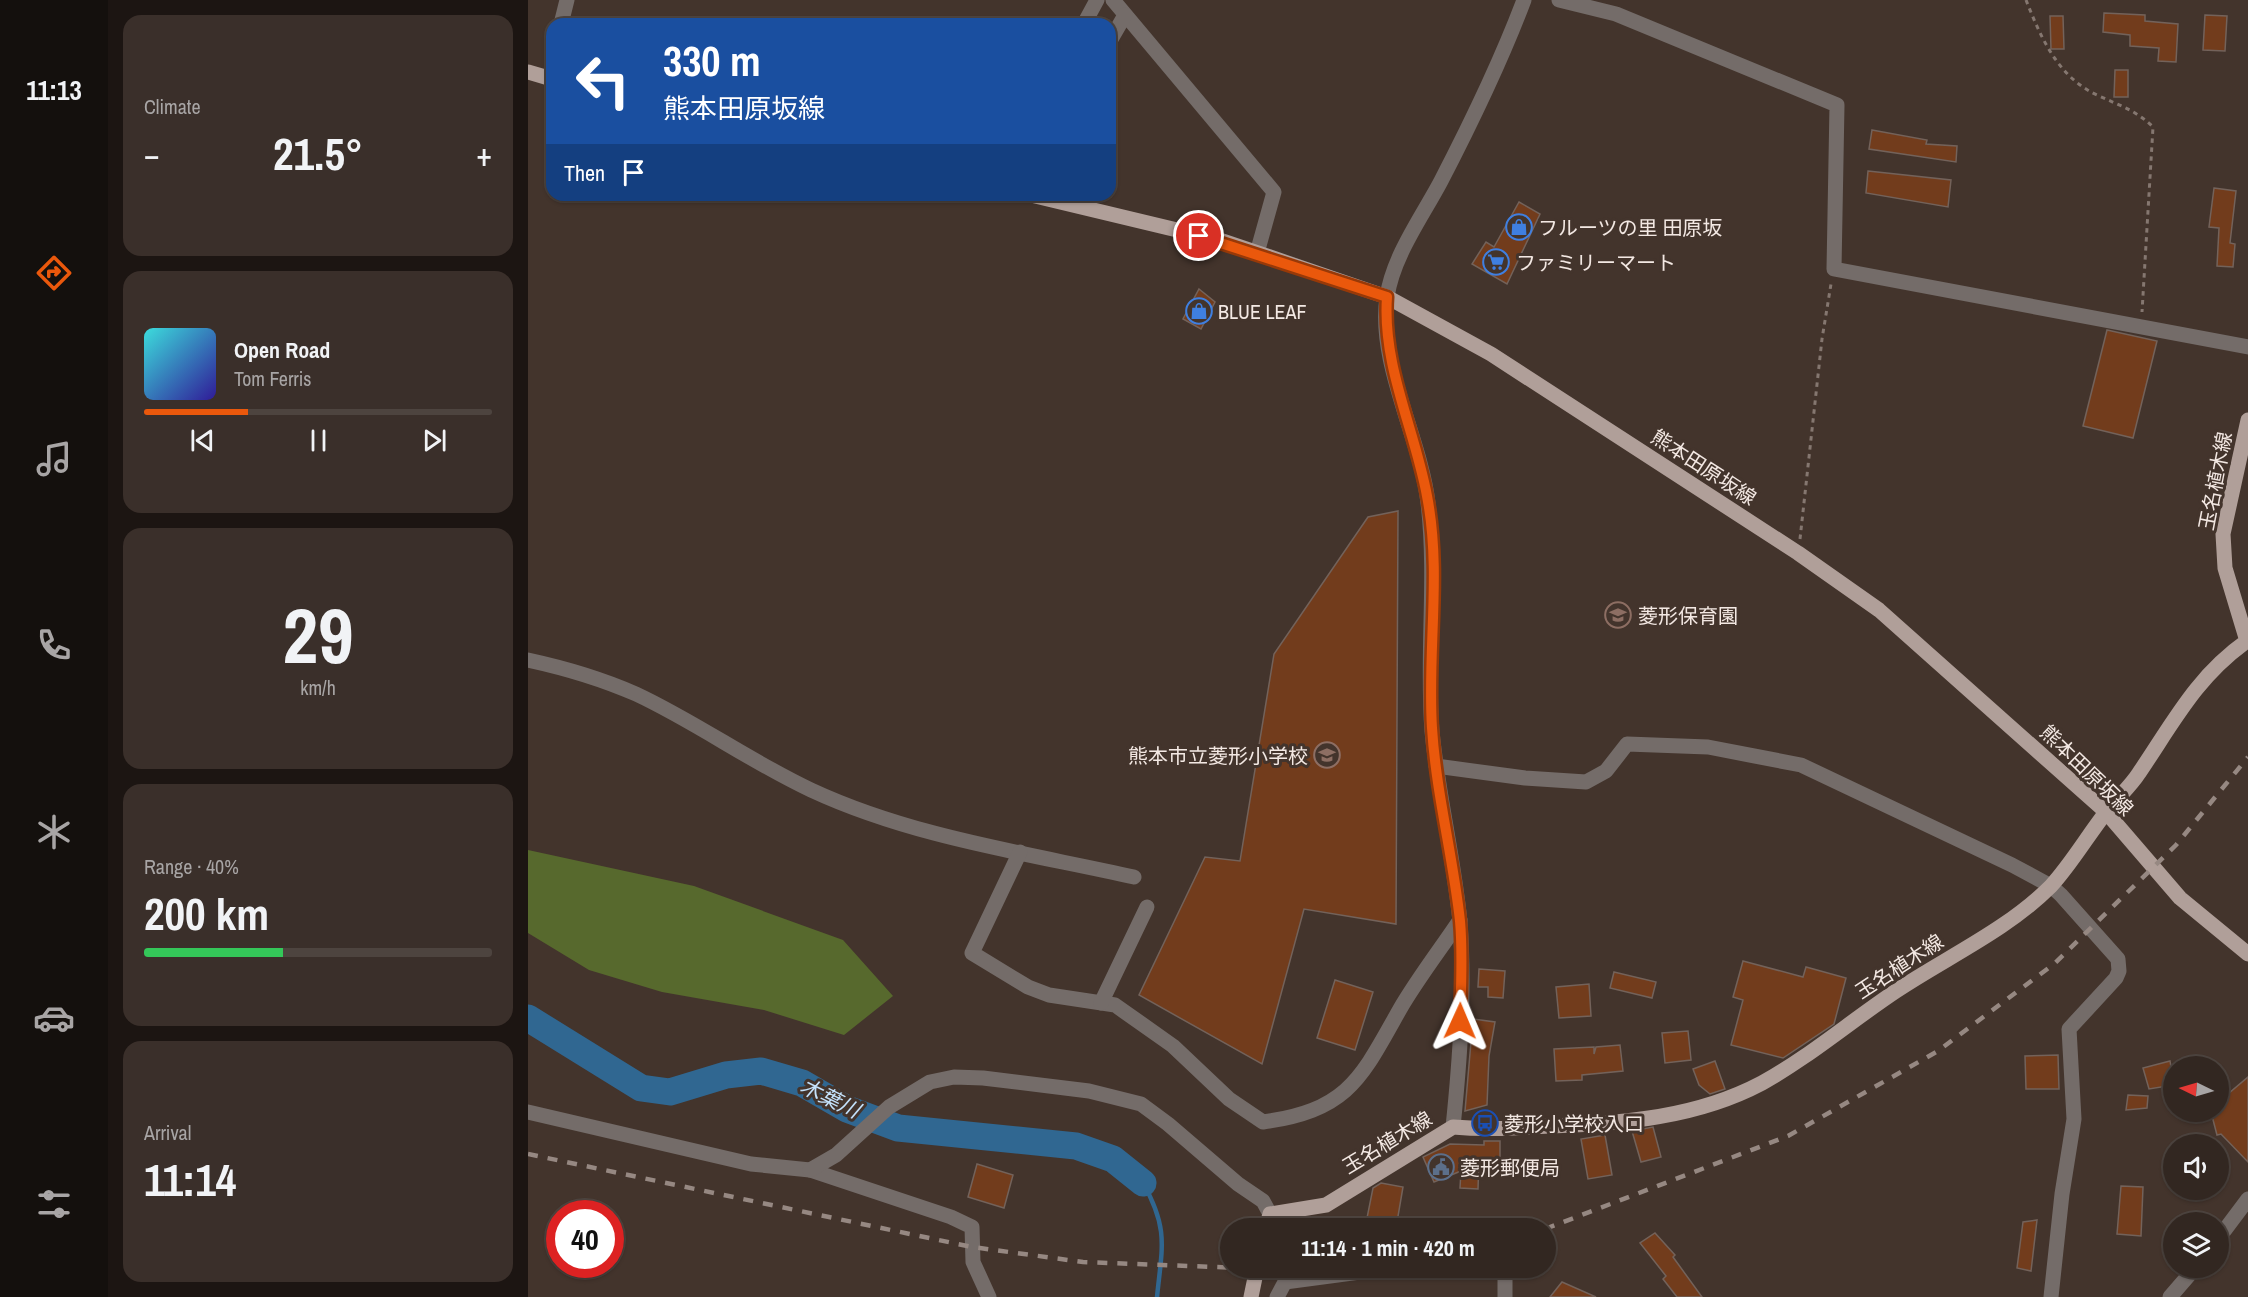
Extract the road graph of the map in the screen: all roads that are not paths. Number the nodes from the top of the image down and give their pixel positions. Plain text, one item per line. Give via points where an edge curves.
1 (567, 0) edge
2 (1097, 0) edge
3 (1113, 0) edge
4 (1524, 0) edge
5 (1559, 0) edge
6 (1125, 15) junction
7 (562, 18) edge
8 (1086, 18) edge
9 (1116, 31) edge
10 (528, 72) edge
11 (546, 74) edge
12 (1056, 201) edge
13 (1257, 253) junction
14 (1387, 297) junction
15 (2248, 347) edge
16 (2248, 420) edge
17 (2248, 642) edge
18 (528, 660) edge
19 (1436, 766) junction
20 (2106, 812) junction
21 (1020, 852) junction
22 (1134, 877) dead end
23 (2056, 890) junction
24 (1147, 907) dead end
25 (1460, 920) junction
26 (2248, 954) edge
27 (1101, 1003) junction
28 (528, 1112) edge
29 (1453, 1127) junction
30 (810, 1170) junction
31 (2248, 1199) edge
32 (1267, 1218) edge
33 (1279, 1218) edge
34 (2229, 1224) edge
35 (1255, 1278) edge
36 (1315, 1278) edge
37 (1505, 1278) edge
38 (2186, 1278) edge
39 (989, 1297) edge
40 (1251, 1297) edge
41 (1277, 1297) edge
42 (1505, 1297) edge
43 (2050, 1297) edge
44 (2170, 1297) edge

1 - 7 street
2 - 8 street
3 - 6 street
4 - 14 street via 1443,177 1399,260
5 - 15 street via 1616,14 1837,105 1834,269
6 - 9 street
6 - 13 street via 1274,192
10 - 11 main road
12 - 13 main road, 熊本田原坂線 via 1223,241
13 - 14 main road, 熊本田原坂線
14 - 19 street via 1385,320 1392,358 1427,496 1433,546 1430,682
14 - 20 main road, 熊本田原坂線 via 1491,354 1879,610
16 - 17 main road, 玉名植木線 via 2223,534 2225,568
17 - 20 main road, 玉名植木線 via 2223,658 2192,691 2138,775
18 - 21 street via 580,673 636,694 810,790 927,832
19 - 23 street via 1586,782 1606,771 1628,744 1708,747 1789,762 1825,775
19 - 25 street
20 - 23 main road, 玉名植木線
20 - 26 main road, 熊本田原坂線 via 2180,898
21 - 22 street
21 - 27 street via 972,953 1028,987 1049,995
23 - 29 main road, 玉名植木線 via 1762,1083 1725,1099 1687,1112 1613,1123 1477,1130
23 - 43 street via 2118,959 2119,971 2069,1029 2074,1119
24 - 27 street
25 - 27 street via 1401,1007 1375,1057 1356,1080 1332,1101 1288,1118 1263,1122 1229,1099 1173,1046 1115,1005
25 - 29 street via 1460,1021
28 - 30 street via 751,1164
29 - 33 main road, 玉名植木線 via 1326,1205
30 - 32 street via 836,1155 889,1107 930,1082 954,1077 983,1078 1089,1091 1140,1104 1263,1201
30 - 39 street via 972,1227 973,1262
31 - 34 street
35 - 40 main road
36 - 41 street via 1285,1282
37 - 42 street
38 - 44 street

